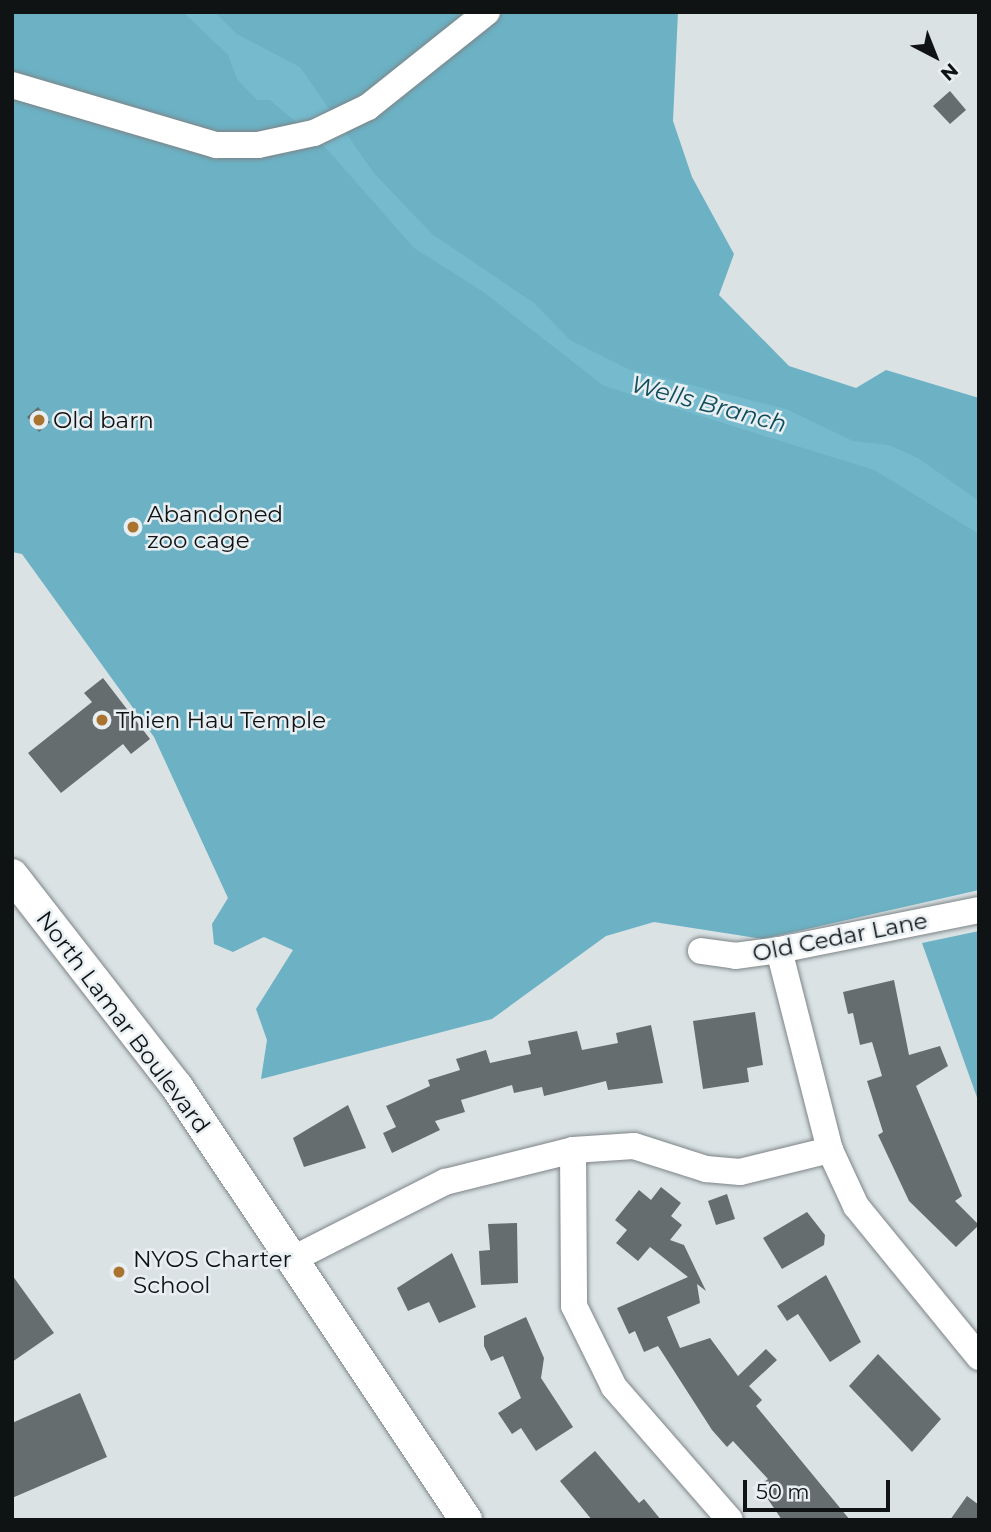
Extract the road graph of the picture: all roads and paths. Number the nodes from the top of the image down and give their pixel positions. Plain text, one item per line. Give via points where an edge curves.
1 (487, 12) edge
2 (12, 85) edge
3 (12, 875) edge
4 (979, 910) edge
5 (779, 950) junction
6 (701, 951) dead end
7 (573, 1150) junction
8 (831, 1150) junction
9 (291, 1259) junction
10 (979, 1357) edge
11 (466, 1520) edge
12 (730, 1520) edge

1 - 2 street via 368,107 314,133 258,145 216,145
3 - 9 main road, North Lamar Boulevard via 177,1087
4 - 5 street, Old Cedar Lane
5 - 6 street, Old Cedar Lane via 735,956
5 - 8 street
7 - 8 street via 634,1146 706,1169 740,1172
7 - 9 street via 445,1182
7 - 12 street via 574,1306 614,1387
8 - 10 street via 871,1231
9 - 11 main road, North Lamar Boulevard

